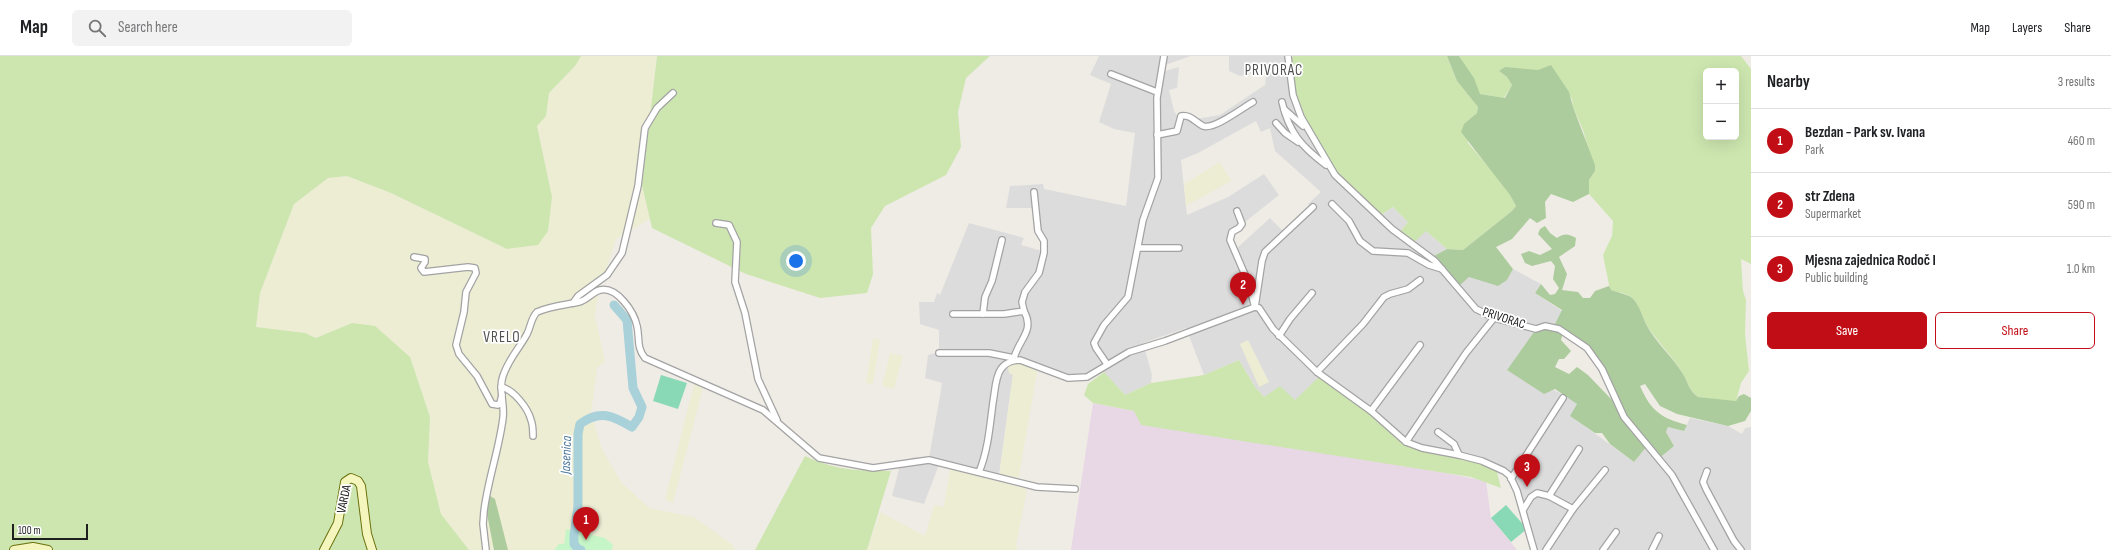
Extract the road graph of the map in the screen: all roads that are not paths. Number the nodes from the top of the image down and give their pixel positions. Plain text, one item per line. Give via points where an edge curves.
1 (1164, 56) edge
2 (1288, 56) edge
3 (1111, 74) dead end
4 (1158, 92) junction
5 (673, 93) dead end
6 (1253, 102) dead end
7 (1282, 102) dead end
8 (1283, 109) junction
9 (1276, 123) dead end
10 (1306, 128) junction
11 (1158, 135) junction
12 (1298, 142) junction
13 (1330, 168) junction
14 (1034, 192) dead end
15 (1332, 204) dead end
16 (1313, 207) dead end
17 (1237, 211) dead end
18 (716, 223) dead end
19 (1002, 240) dead end
20 (1138, 248) junction
21 (1179, 248) dead end
22 (414, 257) dead end
23 (1444, 270) junction
24 (1420, 280) dead end
25 (1312, 293) dead end
26 (573, 303) junction
27 (1255, 307) junction
28 (1024, 312) junction
29 (953, 314) dead end
30 (983, 314) junction
31 (1494, 318) junction
32 (1279, 336) junction
33 (1420, 345) dead end
34 (940, 353) dead end
35 (1014, 359) junction
36 (1107, 364) junction
37 (1317, 372) junction
38 (501, 387) junction
39 (502, 394) junction
40 (1563, 398) dead end
41 (1370, 411) junction
42 (779, 423) junction
43 (1438, 432) dead end
44 (533, 436) dead end
45 (1406, 442) junction
46 (1579, 448) dead end
47 (1459, 455) junction
48 (1605, 470) dead end
49 (1708, 471) dead end
50 (979, 472) junction
51 (1511, 479) junction
52 (1075, 489) dead end
53 (1549, 496) junction
54 (1573, 509) junction
55 (1523, 510) junction
56 (1616, 532) dead end
57 (1659, 536) dead end
58 (14, 550) edge
59 (48, 550) edge
60 (324, 550) edge
61 (372, 550) edge
62 (486, 550) edge
63 (1534, 550) edge
64 (1546, 550) edge
65 (1603, 550) edge
66 (1652, 550) edge
67 (1714, 550) edge
68 (1741, 550) edge

1 - 4 street
2 - 10 street, PRIVORAC via 1294,95
3 - 4 street
4 - 11 street
5 - 26 street via 657,108 645,128 638,186 622,253 607,275 578,296
6 - 11 street via 1211,127 1183,115 1179,118 1176,131
7 - 8 street
8 - 10 street
8 - 12 street
9 - 12 street via 1284,133
10 - 13 street, PRIVORAC
11 - 20 street via 1158,178
12 - 13 street
13 - 23 street, PRIVORAC via 1378,217
14 - 28 street via 1038,231 1044,240 1044,253 1039,273 1025,292 1022,302
15 - 23 street via 1349,221 1360,241 1373,251 1408,253
16 - 27 street via 1265,252
17 - 27 street via 1242,224 1232,232 1230,240 1249,284
18 - 42 street via 729,225 737,242 735,282 745,313 758,378
19 - 30 street via 992,281 985,297
20 - 21 street
20 - 36 street via 1128,297 1104,325 1094,342
22 - 39 street via 425,259 426,262 421,268 424,272 476,268 466,292 456,345 459,354 477,376 492,404 498,405
23 - 31 street, PRIVORAC via 1476,308
24 - 37 street via 1408,289 1384,297
25 - 32 street
26 - 38 street via 544,309 535,314 528,333 514,352 502,376
26 - 42 street via 582,301 600,290 613,292 635,320 639,349 645,358 753,404
27 - 32 street via 1259,308
27 - 36 street via 1129,352
28 - 30 street
28 - 35 street via 1028,319 1028,328
29 - 30 street
31 - 45 street via 1458,365
31 - 67 street, PRIVORAC via 1536,328 1545,326 1559,329 1586,348 1605,374 1624,417 1672,475
32 - 37 street
33 - 41 street
34 - 35 street via 989,353
35 - 36 street via 1073,379 1094,374
35 - 50 street via 1004,365 998,374
37 - 41 street
38 - 39 street
38 - 44 street via 513,394 526,410 531,420
39 - 62 street via 504,401 501,433 484,511
40 - 51 street
41 - 45 street
42 - 50 street via 813,454 827,460 873,468 928,460
43 - 47 street via 1454,444
45 - 47 street via 1422,448
46 - 53 street
47 - 51 street via 1497,467
48 - 54 street
49 - 68 street via 1703,482 1726,528
50 - 52 street via 1047,489
51 - 55 street
53 - 54 street
53 - 55 street via 1535,494
54 - 64 street
55 - 63 street
56 - 65 street
57 - 66 street
58 - 59 street via 33,547
60 - 61 street, VARDA via 338,523 345,482 351,478 358,481 361,486 364,517

